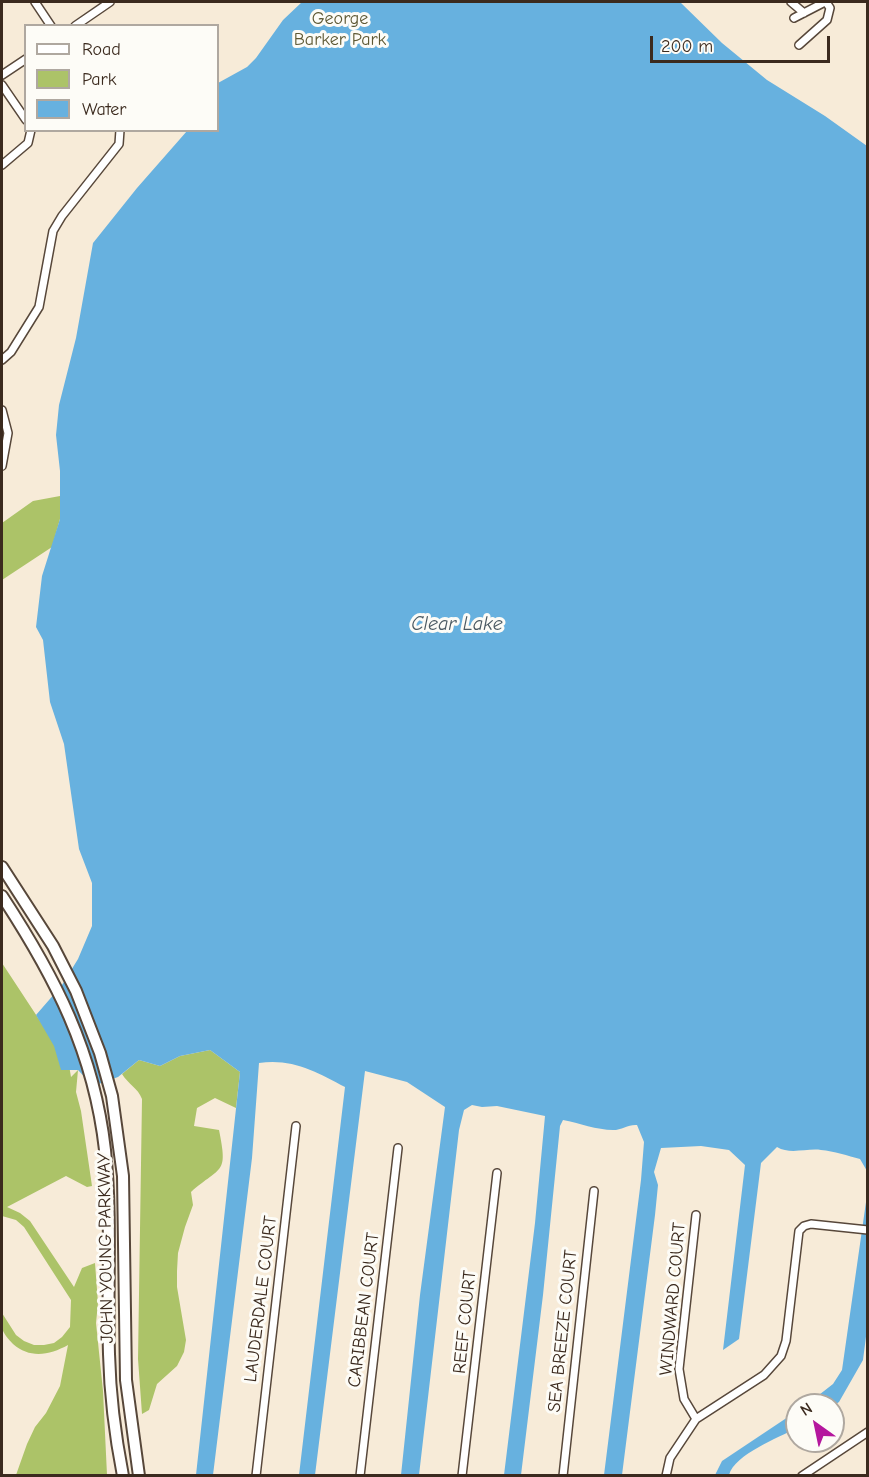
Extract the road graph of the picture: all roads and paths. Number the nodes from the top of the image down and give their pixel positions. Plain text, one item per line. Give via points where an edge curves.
1 (35, 2) edge
2 (110, 2) edge
3 (791, 2) edge
4 (825, 2) edge
5 (804, 13) junction
6 (794, 18) dead end
7 (50, 24) edge
8 (78, 24) edge
9 (799, 45) dead end
10 (24, 59) edge
11 (2, 75) edge
12 (2, 86) edge
13 (24, 117) edge
14 (31, 132) edge
15 (120, 132) edge
16 (2, 165) edge
17 (2, 360) edge
18 (2, 410) edge
19 (2, 466) edge
20 (2, 867) edge
21 (2, 897) edge
22 (296, 1126) dead end
23 (398, 1148) dead end
24 (497, 1173) dead end
25 (594, 1191) dead end
26 (696, 1215) dead end
27 (864, 1230) edge
28 (696, 1419) junction
29 (867, 1432) edge
30 (123, 1476) edge
31 (139, 1476) edge
32 (256, 1476) edge
33 (360, 1476) edge
34 (462, 1476) edge
35 (563, 1476) edge
36 (666, 1476) edge
37 (802, 1476) edge

1 - 7 street
2 - 8 street
3 - 5 street
4 - 5 street
4 - 9 street via 830,8 827,20
5 - 6 street
10 - 11 street
12 - 13 street
14 - 16 street via 28,143
15 - 17 street via 119,144 53,231 39,307
18 - 19 street via 8,433
20 - 31 main road, JOHN YOUNG PARKWAY via 53,946 76,991 112,1096 123,1176 126,1380
21 - 30 main road, JOHN YOUNG PARKWAY via 39,954 72,1022 96,1100 108,1182 109,1355
22 - 32 street, LAUDERDALE COURT
23 - 33 street, CARIBBEAN COURT
24 - 34 street, REEF COURT
25 - 35 street, SEA BREEZE COURT
26 - 28 street, WINDWARD COURT via 679,1370 684,1398
27 - 28 street via 811,1224 799,1231 781,1356 764,1375
28 - 36 street via 670,1458
29 - 37 street

